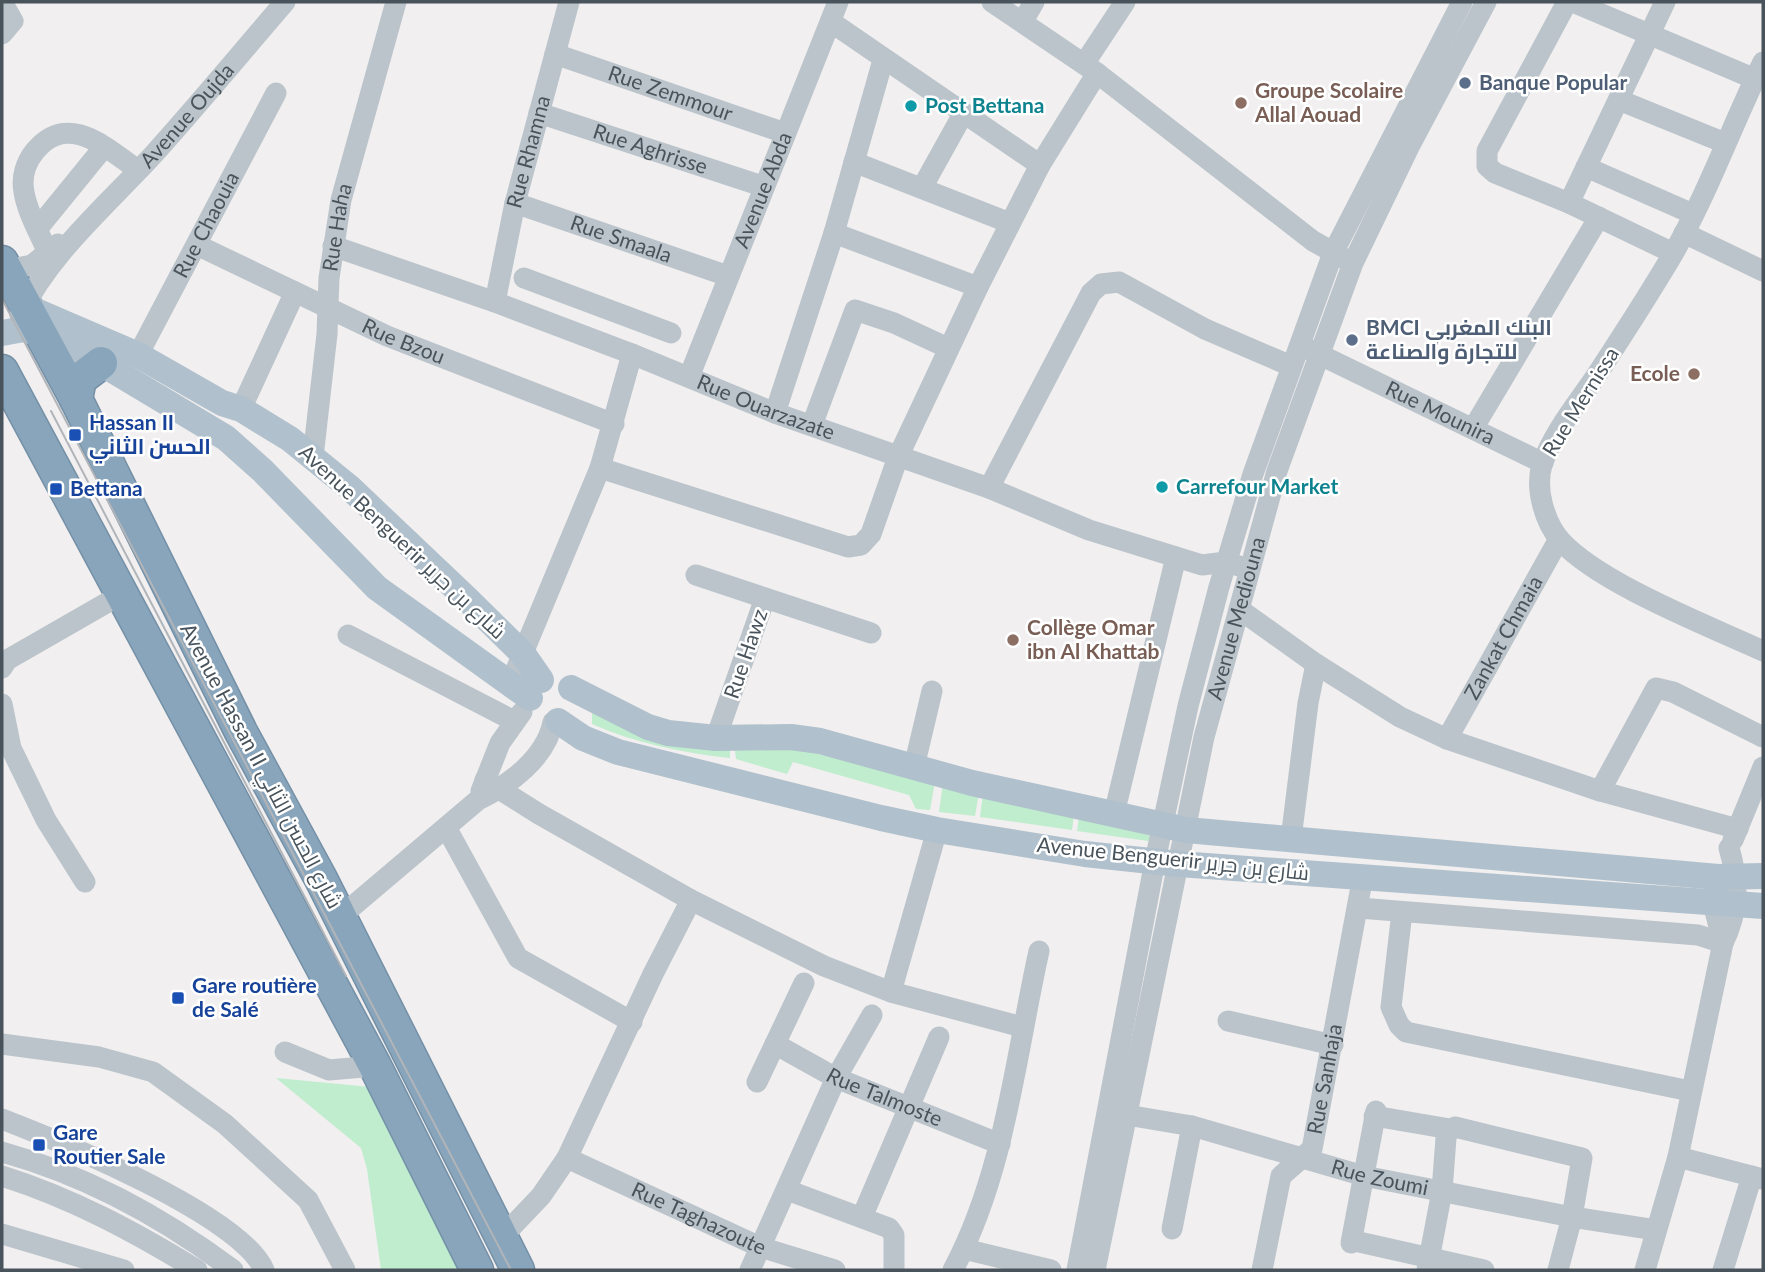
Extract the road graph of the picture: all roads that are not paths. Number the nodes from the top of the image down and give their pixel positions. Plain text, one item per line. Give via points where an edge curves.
1 (2, 2) edge
2 (285, 2) edge
3 (396, 2) edge
4 (569, 2) edge
5 (992, 2) edge
6 (1034, 2) edge
7 (1125, 2) edge
8 (1462, 2) edge
9 (1486, 2) edge
10 (1567, 2) edge
11 (1573, 2) edge
12 (1665, 2) edge
13 (834, 12) edge
14 (1023, 21) junction
15 (2, 34) edge
16 (1650, 35) junction
17 (555, 54) junction
18 (883, 60) junction
19 (1090, 69) junction
20 (1759, 71) edge
21 (276, 93) dead end
22 (1619, 100) junction
23 (539, 113) junction
24 (963, 114) junction
25 (786, 133) junction
26 (1725, 143) junction
27 (104, 148) junction
28 (854, 162) junction
29 (1040, 165) junction
30 (1586, 167) junction
31 (138, 170) junction
32 (762, 186) junction
33 (923, 186) junction
34 (516, 203) junction
35 (1569, 203) junction
36 (1599, 217) junction
37 (1010, 223) junction
38 (1689, 223) junction
39 (86, 226) junction
40 (38, 228) junction
41 (834, 233) junction
42 (197, 245) junction
43 (333, 246) junction
44 (48, 253) junction
45 (1333, 253) junction
46 (1673, 253) junction
47 (1353, 262) junction
48 (4, 266) edge
49 (1763, 271) edge
50 (728, 276) junction
51 (524, 278) dead end
52 (978, 287) junction
53 (295, 292) junction
54 (495, 302) junction
55 (583, 302) junction
56 (327, 305) junction
57 (18, 325) edge
58 (572, 331) junction
59 (671, 333) dead end
60 (1298, 344) junction
61 (948, 348) junction
62 (632, 354) junction
63 (1319, 354) junction
64 (138, 355) junction
65 (102, 363) junction
66 (1291, 366) junction
67 (2, 371) edge
68 (690, 377) junction
69 (76, 399) junction
70 (241, 409) junction
71 (775, 413) junction
72 (614, 424) junction
73 (812, 425) junction
74 (1474, 427) junction
75 (313, 457) junction
76 (898, 457) junction
77 (1543, 463) junction
78 (600, 468) junction
79 (989, 488) junction
80 (1559, 539) junction
81 (1176, 557) junction
82 (1226, 562) junction
83 (1202, 565) junction
84 (1249, 569) junction
85 (696, 575) dead end
86 (1219, 587) junction
87 (122, 594) junction
88 (765, 598) junction
89 (1240, 602) junction
90 (871, 633) dead end
91 (348, 635) dead end
92 (1763, 651) edge
93 (523, 654) junction
94 (1316, 664) junction
95 (2, 667) edge
96 (571, 688) junction
97 (932, 691) dead end
98 (525, 697) junction
99 (2, 704) edge
100 (556, 721) junction
101 (1763, 737) edge
102 (716, 738) junction
103 (1447, 739) junction
104 (914, 767) junction
105 (1763, 767) edge
106 (488, 790) junction
107 (1601, 791) junction
108 (1114, 814) junction
109 (1176, 827) junction
110 (447, 830) junction
111 (937, 831) junction
112 (1734, 838) junction
113 (1291, 839) junction
114 (1167, 863) junction
115 (1363, 876) junction
116 (1763, 876) edge
117 (85, 882) dead end
118 (1726, 890) junction
119 (691, 900) junction
120 (1763, 906) edge
121 (1359, 908) junction
122 (1402, 912) junction
123 (340, 917) junction
124 (1723, 943) junction
125 (1039, 951) dead end
126 (804, 984) dead end
127 (891, 992) junction
128 (872, 1016) dead end
129 (1228, 1021) dead end
130 (632, 1022) junction
131 (1022, 1027) junction
132 (939, 1037) dead end
133 (2, 1044) edge
134 (775, 1044) junction
135 (1334, 1045) junction
136 (285, 1052) dead end
137 (375, 1066) junction
138 (836, 1078) junction
139 (757, 1082) dead end
140 (1690, 1091) junction
141 (909, 1106) junction
142 (1116, 1113) junction
143 (2, 1119) edge
144 (1192, 1126) junction
145 (1450, 1129) junction
146 (999, 1144) junction
147 (2, 1152) edge
148 (1300, 1157) junction
149 (1678, 1157) junction
150 (567, 1158) junction
151 (2, 1176) edge
152 (1364, 1176) junction
153 (1758, 1177) edge
154 (787, 1190) junction
155 (1442, 1191) junction
156 (862, 1217) junction
157 (1572, 1217) junction
158 (1172, 1229) dead end
159 (1656, 1230) junction
160 (2, 1234) edge
161 (502, 1237) junction
162 (760, 1247) junction
163 (964, 1249) junction
164 (1429, 1264) edge
165 (124, 1270) edge
166 (197, 1270) edge
167 (233, 1270) edge
168 (264, 1270) edge
169 (345, 1270) edge
170 (477, 1270) edge
171 (519, 1270) edge
172 (750, 1270) edge
173 (835, 1270) edge
174 (894, 1270) edge
175 (953, 1270) edge
176 (1051, 1270) edge
177 (1077, 1270) edge
178 (1096, 1270) edge
179 (1262, 1270) edge
180 (1483, 1270) edge
181 (1558, 1270) edge
182 (1645, 1270) edge
183 (1723, 1270) edge

1 - 15 street via 13,21
2 - 31 street, Avenue Oujda
3 - 43 street, Rue Haha via 341,200
4 - 17 street, Rue Rhamna
5 - 14 street
6 - 14 street
7 - 19 street
8 - 45 street, Avenue Mediouna
9 - 47 street, Avenue Mediouna
10 - 35 street via 1486,160 1495,173
11 - 16 street
12 - 16 street
13 - 18 street
13 - 25 street, Avenue Abda
14 - 19 street
16 - 20 street
16 - 22 street
17 - 23 street, Rue Rhamna
17 - 25 street, Rue Zemmour
18 - 24 street
18 - 28 street
19 - 29 street
19 - 45 street
20 - 26 street, Rue Mernissa
21 - 42 street, Rue Chaouia
22 - 26 street
22 - 30 street
23 - 32 street, Rue Aghrisse
23 - 34 street, Rue Rhamna
24 - 29 street
24 - 33 street
25 - 32 street, Avenue Abda
26 - 38 street, Rue Mernissa
27 - 31 street
27 - 40 street
27 - 40 street via 62,131 36,150 23,180
28 - 33 street
28 - 41 street
29 - 37 street
30 - 35 street
30 - 38 street
31 - 39 street, Avenue Oujda
32 - 50 street, Avenue Abda
33 - 37 street
34 - 50 street, Rue Smaala
34 - 54 street, Rue Rhamna
35 - 36 street
36 - 46 street
36 - 74 street
37 - 52 street
38 - 46 street, Rue Mernissa
38 - 49 street
39 - 44 street, Avenue Oujda
39 - 57 street, Avenue Oujda via 38,283
40 - 44 street
41 - 52 street
41 - 71 street
42 - 53 street, Rue Bzou
42 - 64 street, Rue Chaouia
43 - 54 street, Rue Ouarzazate
43 - 56 street, Rue Haha
44 - 48 street, Avenue Oujda via 32,265
45 - 47 street
45 - 60 street, Avenue Mediouna
46 - 77 street, Rue Mernissa
47 - 63 street, Avenue Mediouna
48 - 57 highway, Avenue Hassan II شارع الحسن الثاني
50 - 68 street, Avenue Abda
51 - 55 street
52 - 61 street
53 - 56 street, Rue Bzou
53 - 70 street
54 - 58 street, Rue Ouarzazate
55 - 58 street
55 - 59 street
56 - 72 street, Rue Bzou via 387,336
56 - 75 street, Rue Haha
57 - 64 main road, Avenue Benguerir شارع بن جرير
57 - 65 main road, Avenue Benguerir شارع بن جرير
57 - 69 highway, Avenue Hassan II شارع الحسن الثاني
58 - 62 street, Rue Ouarzazate
60 - 63 street, Rue Mounira
60 - 66 street, Avenue Mediouna
61 - 73 street via 855,310
61 - 76 street
62 - 68 street, Rue Ouarzazate
62 - 72 street
63 - 74 street, Rue Mounira
63 - 84 street, Avenue Mediouna via 1277,471
64 - 70 main road, Avenue Benguerir شارع بن جرير via 222,403
65 - 69 highway via 80,379
65 - 98 main road, Avenue Benguerir شارع بن جرير via 226,438 377,588
66 - 79 street via 1205,329 1119,282 1101,284 1090,293
66 - 82 street, Avenue Mediouna
67 - 87 highway, Avenue Hassan II شارع الحسن الثاني
68 - 71 street, Rue Ouarzazate
69 - 123 highway, Avenue Hassan II شارع الحسن الثاني via 241,732
70 - 75 main road, Avenue Benguerir شارع بن جرير
71 - 73 street, Rue Ouarzazate
72 - 78 street
73 - 76 street, Rue Ouarzazate
74 - 77 street, Rue Mounira
75 - 93 main road, Avenue Benguerir شارع بن جرير
76 - 78 street via 871,534 853,547
76 - 79 street, Rue Ouarzazate
77 - 80 street, Rue Mernissa via 1541,498
78 - 93 street
79 - 81 street, Rue Ouarzazate via 1089,530
80 - 92 street, Rue Mernissa via 1647,597
80 - 103 street, Zankat Chmaia
81 - 83 street, Rue Ouarzazate
81 - 108 street
82 - 83 street, Rue Ouarzazate
82 - 84 street, Rue Ouarzazate
82 - 86 street, Avenue Mediouna
83 - 86 street
84 - 89 street, Avenue Mediouna
85 - 88 street, Rue Hawz
86 - 89 street
86 - 109 street, Avenue Mediouna via 1188,706
87 - 95 street
87 - 137 highway, Avenue Hassan II شارع الحسن الثاني
88 - 90 street
88 - 102 street, Rue Hawz
89 - 94 street
89 - 109 street, Avenue Mediouna
91 - 98 street
93 - 98 main road, Avenue Benguerir شارع بن جرير
94 - 103 street via 1400,717
94 - 113 street
96 - 98 main road, Avenue Benguerir شارع بن جرير via 561,679
96 - 100 main road via 572,710
96 - 102 main road, Avenue Benguerir شارع بن جرير via 648,727
97 - 104 street
98 - 100 main road, Avenue Benguerir شارع بن جرير via 541,719
98 - 106 street
99 - 117 street via 11,748 46,820
100 - 106 street via 545,746
100 - 111 main road, Avenue Benguerir شارع بن جرير via 618,752
101 - 107 street via 1656,688
102 - 104 main road, Avenue Benguerir شارع بن جرير via 820,741
103 - 107 street
104 - 108 main road, Avenue Benguerir شارع بن جرير
105 - 112 street
106 - 110 street
106 - 119 street
107 - 112 street
108 - 109 main road, Avenue Benguerir شارع بن جرير
109 - 113 main road, Avenue Benguerir شارع بن جرير
109 - 114 street, Avenue Mediouna
110 - 123 street
110 - 130 street via 518,958
111 - 114 main road, Avenue Benguerir شارع بن جرير
111 - 127 street
112 - 118 street
113 - 118 main road, Avenue Benguerir شارع بن جرير
114 - 115 main road, Avenue Benguerir شارع بن جرير
114 - 142 street, Avenue Mediouna
115 - 118 main road, Avenue Benguerir شارع بن جرير
115 - 121 street, Rue Sanhaja
116 - 118 main road, Avenue Benguerir شارع بن جرير
118 - 120 main road, Avenue Benguerir شارع بن جرير
118 - 124 street
119 - 127 street via 824,966
119 - 130 street
121 - 122 street
121 - 135 street, Rue Sanhaja
122 - 124 street via 1698,935
122 - 140 street via 1391,1007 1406,1032
123 - 161 highway, Avenue Hassan II شارع الحسن الثاني
124 - 140 street
125 - 131 street
126 - 134 street
127 - 131 street
128 - 138 street
129 - 135 street
130 - 150 street
131 - 146 street
132 - 141 street
133 - 169 street via 99,1057 153,1072 225,1124 308,1200
134 - 138 street, Rue Talmoste
134 - 139 street
135 - 148 street, Rue Sanhaja via 1312,1149
136 - 137 street via 329,1070
137 - 170 highway, Avenue Hassan II شارع الحسن الثاني
138 - 141 street, Rue Talmoste
138 - 154 street
140 - 149 street
141 - 146 street, Rue Talmoste
141 - 156 street
142 - 144 street, Rue Zoumi
142 - 177 street, Avenue Mediouna
142 - 178 street, Avenue Mediouna
143 - 168 street via 95,1156 195,1211 245,1243
144 - 148 street, Rue Zoumi
144 - 158 street
145 - 152 street via 1375,1114
145 - 155 street
145 - 157 street via 1465,1128 1582,1158
146 - 163 street via 987,1194
147 - 167 street via 90,1185 154,1217
148 - 152 street, Rue Zoumi
148 - 179 street, Rue Sanhaja via 1282,1175
149 - 153 street
149 - 159 street
150 - 161 street via 541,1196
150 - 162 street, Rue Taghazoute
151 - 166 street via 68,1199
152 - 155 street, Rue Zoumi
152 - 164 street via 1355,1242
153 - 183 street
154 - 156 street
154 - 162 street
155 - 157 street, Rue Zoumi
155 - 164 street
156 - 174 street via 889,1228 894,1235
157 - 159 street, Rue Zoumi
157 - 181 street
159 - 182 street
160 - 165 street
161 - 171 highway, Avenue Hassan II شارع الحسن الثاني
162 - 172 street
162 - 173 street, Rue Taghazoute
163 - 175 street
163 - 176 street
164 - 180 street

